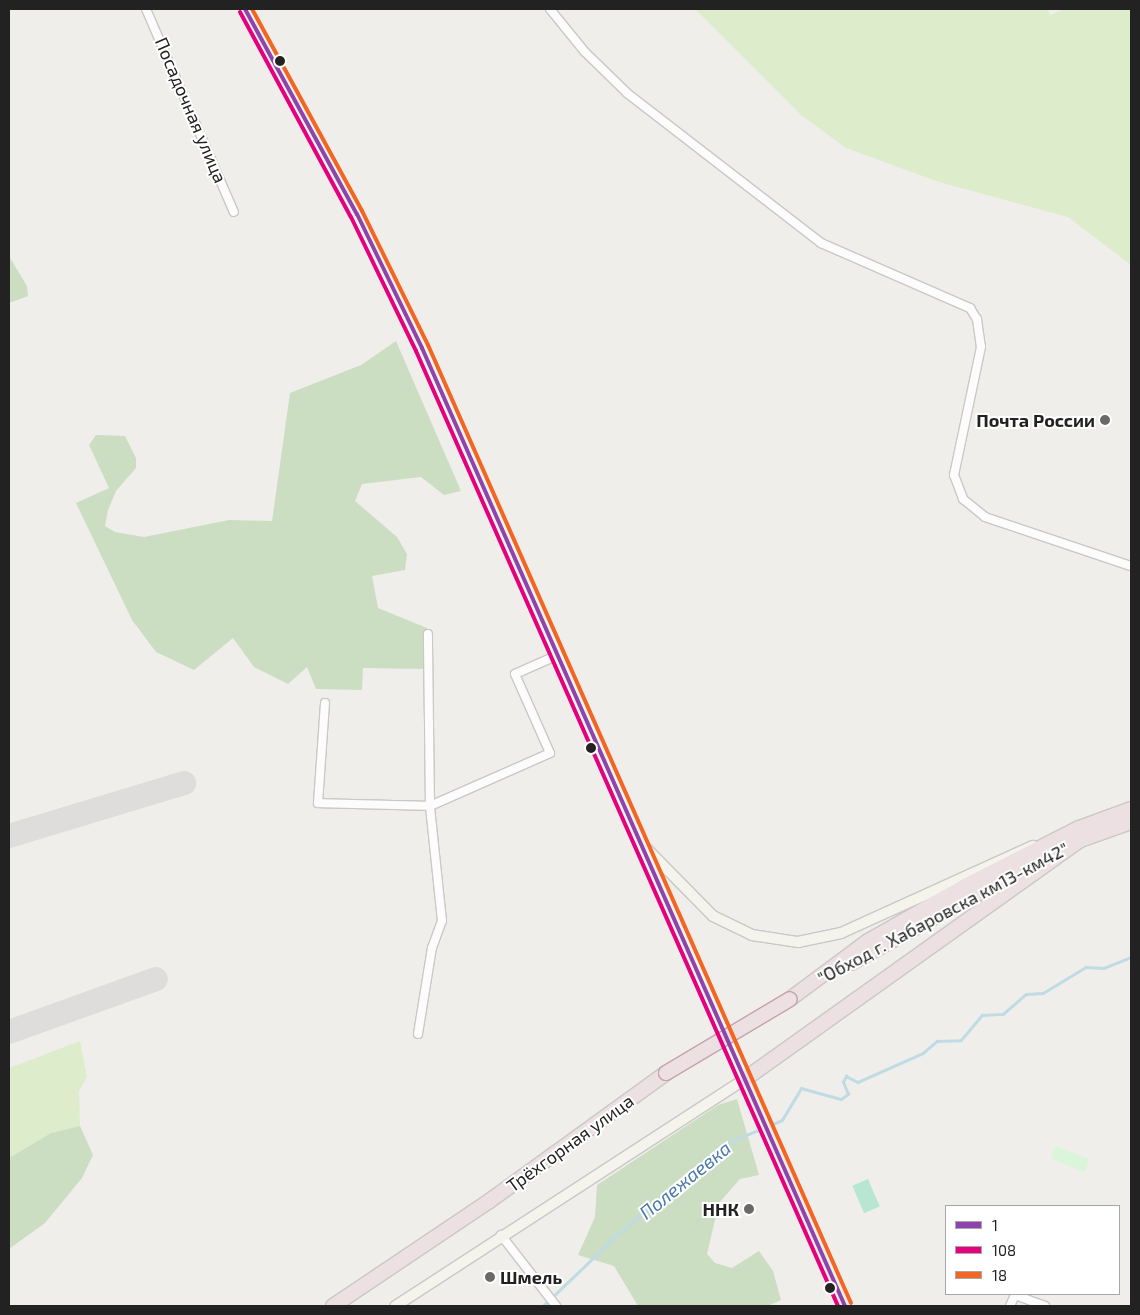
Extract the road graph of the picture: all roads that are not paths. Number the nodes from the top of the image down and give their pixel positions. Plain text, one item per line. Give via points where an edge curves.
1 (146, 9) edge
2 (244, 9) edge
3 (550, 9) edge
4 (234, 212) dead end
5 (1131, 566) edge
6 (428, 634) dead end
7 (558, 655) junction
8 (326, 703) dead end
9 (430, 806) junction
10 (1126, 817) edge
11 (1081, 833) junction
12 (640, 842) junction
13 (811, 984) joint
14 (418, 1034) dead end
15 (745, 1079) junction
16 (501, 1235) junction
17 (554, 1305) edge
18 (333, 1306) edge
19 (395, 1306) edge
20 (845, 1306) edge
21 (1010, 1306) edge
22 (1045, 1306) edge

1 - 4 street, Посадочная улица via 173,60
2 - 7 main road via 304,114 393,287
3 - 5 street via 585,52 627,93 821,243 855,262 970,308 981,332 981,347 954,475 963,499 985,517
6 - 9 street
7 - 9 street via 515,674 550,753
7 - 12 main road
8 - 9 street via 318,803
9 - 14 street via 442,921 432,948
10 - 11 highway, "Обход г. Хабаровска км13-км42"
11 - 12 main road via 1004,856 841,933 798,942 752,935 713,916
11 - 13 highway, "Обход г. Хабаровска км13-км42" via 868,942
11 - 15 highway
12 - 15 main road
13 - 18 highway, Трёхгорная улица, bridge via 666,1073 488,1202
15 - 16 main road
15 - 20 main road
16 - 17 street
16 - 19 main road
21 - 22 street via 1015,1295

